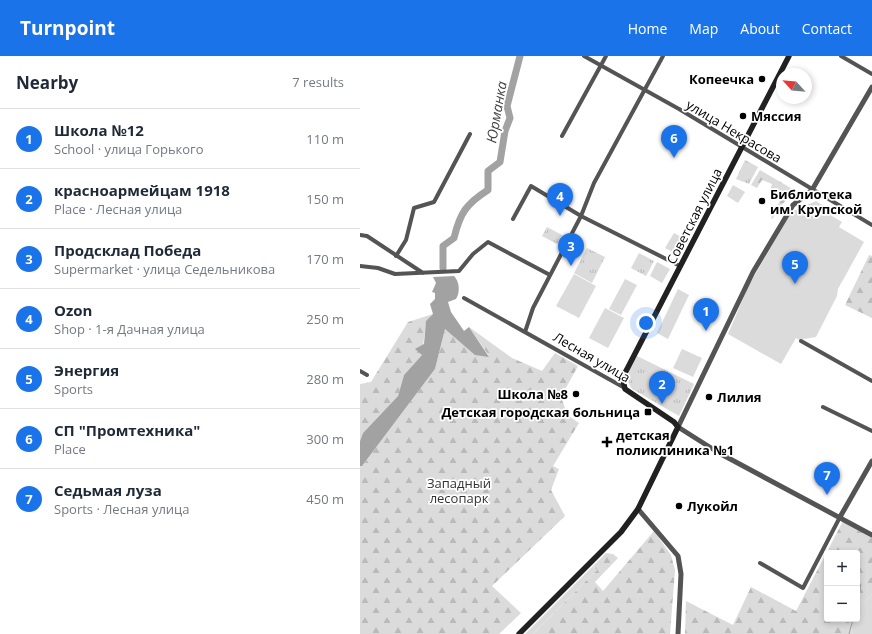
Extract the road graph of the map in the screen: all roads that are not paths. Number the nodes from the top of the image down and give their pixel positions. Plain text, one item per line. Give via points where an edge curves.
1 (584, 56) edge
2 (606, 56) edge
3 (664, 56) edge
4 (788, 56) edge
5 (841, 56) edge
6 (601, 65) junction
7 (872, 74) edge
8 (872, 86) edge
9 (645, 90) junction
10 (470, 134) dead end
11 (562, 136) dead end
12 (741, 148) junction
13 (812, 190) junction
14 (581, 216) junction
15 (513, 219) dead end
16 (871, 223) edge
17 (360, 235) edge
18 (396, 256) junction
19 (360, 266) edge
20 (680, 266) junction
21 (424, 273) junction
22 (550, 275) junction
23 (464, 298) dead end
24 (526, 332) junction
25 (801, 341) dead end
26 (360, 371) edge
27 (367, 375) dead end
28 (872, 381) edge
29 (623, 387) junction
30 (824, 407) dead end
31 (678, 427) junction
32 (872, 431) edge
33 (872, 460) edge
34 (638, 509) junction
35 (840, 516) junction
36 (872, 535) edge
37 (760, 563) dead end
38 (519, 634) edge
39 (678, 634) edge

1 - 6 street, улица Некрасова
2 - 6 street
3 - 9 street
4 - 12 main road, Советская улица
5 - 7 street
6 - 9 street, улица Некрасова
6 - 11 street
8 - 13 street
9 - 12 street, улица Некрасова
9 - 14 street via 594,183
10 - 18 street via 434,202 414,208 406,240
12 - 13 street, улица Некрасова
12 - 20 main road, Советская улица
13 - 16 street, улица Некрасова
13 - 31 street via 794,205 753,272
14 - 15 street via 531,186
14 - 20 street
14 - 22 street
17 - 18 street via 367,236
18 - 21 street
19 - 21 street via 378,268 395,274
20 - 29 main road, Советская улица via 625,373
21 - 22 street via 459,271 472,254 488,242
22 - 24 street via 533,308
23 - 24 street, Лесная улица
24 - 29 street, Лесная улица
25 - 28 street
26 - 27 street
29 - 31 main road, Лесная улица
30 - 32 street
31 - 34 main road
31 - 35 street, Лесная улица via 719,453
33 - 35 street
34 - 38 main road via 621,532
34 - 39 street via 678,556 681,574
35 - 36 street, Лесная улица
35 - 37 street via 803,588

